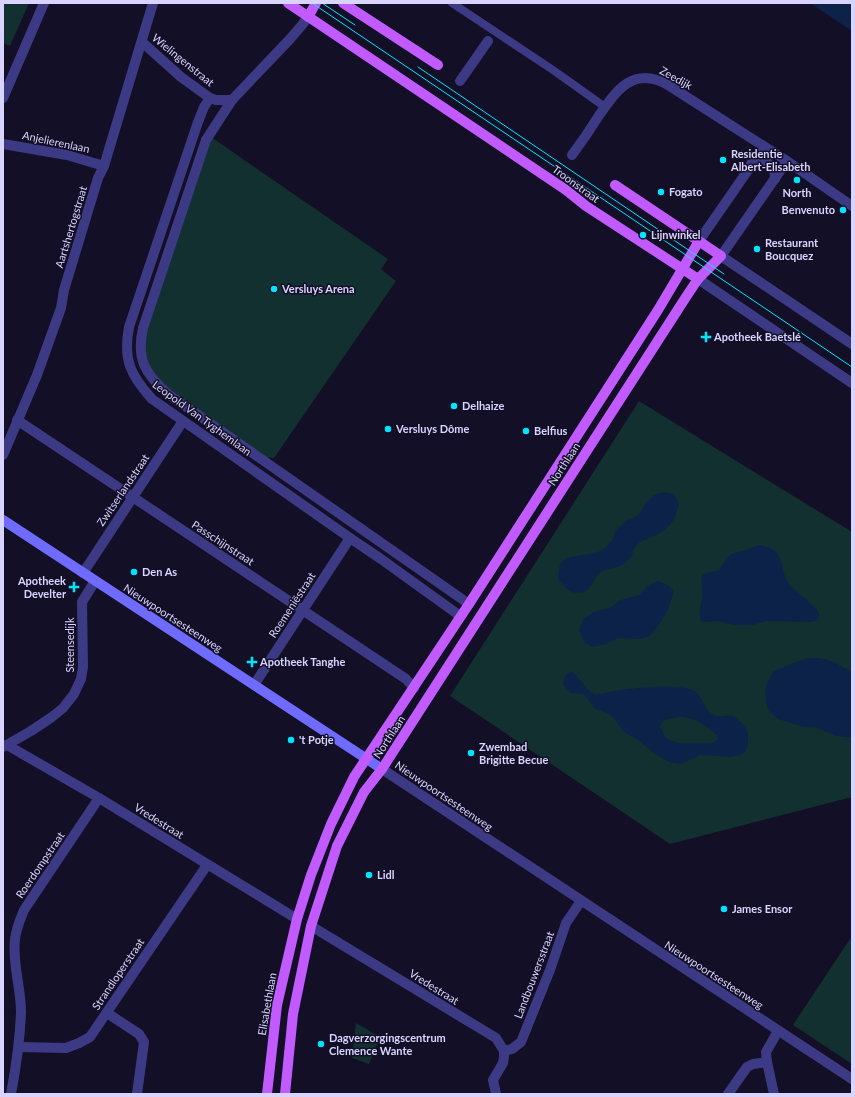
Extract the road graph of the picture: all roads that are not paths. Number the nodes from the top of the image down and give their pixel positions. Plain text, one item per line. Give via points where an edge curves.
1 (44, 3) edge
2 (153, 3) edge
3 (288, 3) edge
4 (316, 3) edge
5 (343, 3) edge
6 (452, 3) edge
7 (308, 16) junction
8 (497, 29) junction
9 (488, 41) joint
10 (142, 42) junction
11 (438, 65) dead end
12 (460, 81) dead end
13 (3, 98) edge
14 (210, 98) junction
15 (232, 100) junction
16 (605, 107) junction
17 (3, 144) edge
18 (764, 147) junction
19 (572, 155) dead end
20 (787, 161) junction
21 (751, 164) junction
22 (104, 166) junction
23 (775, 179) junction
24 (615, 185) dead end
25 (852, 206) edge
26 (699, 241) junction
27 (721, 256) junction
28 (682, 270) junction
29 (698, 279) junction
30 (852, 344) edge
31 (852, 382) edge
32 (17, 420) junction
33 (184, 421) junction
34 (3, 455) edge
35 (133, 498) junction
36 (3, 520) edge
37 (350, 538) junction
38 (83, 573) junction
39 (95, 580) junction
40 (469, 604) junction
41 (303, 610) junction
42 (460, 617) junction
43 (254, 685) junction
44 (414, 688) junction
45 (5, 746) edge
46 (366, 759) junction
47 (382, 769) junction
48 (99, 798) junction
49 (207, 865) junction
50 (581, 901) junction
51 (297, 919) junction
52 (311, 926) junction
53 (107, 1012) junction
54 (778, 1031) junction
55 (19, 1047) junction
56 (504, 1051) junction
57 (767, 1062) junction
58 (852, 1079) edge
59 (11, 1094) edge
60 (137, 1094) edge
61 (267, 1094) edge
62 (285, 1094) edge
63 (496, 1094) edge
64 (728, 1094) edge
65 (774, 1094) edge

1 - 13 street
2 - 10 street, Aartshertogstraat
3 - 7 main road, Troonstraat
4 - 7 main road
5 - 11 main road
6 - 8 street
7 - 15 street, Leopold Van Tyghemlaan via 302,26
7 - 28 main road, Troonstraat
8 - 9 street
8 - 16 street
9 - 12 street
10 - 14 street, Wielingenstraat via 181,77
10 - 22 street, Aartshertogstraat
14 - 15 street
14 - 33 street, Leopold Van Tyghemlaan via 198,122 127,336 128,359 135,378 152,399
15 - 40 street, Leopold Van Tyghemlaan via 206,140 143,328 140,348 145,367 150,377 168,394
16 - 18 street, Zeedijk via 616,92 628,83 640,78 659,80
16 - 19 street, Zeedijk
17 - 22 street, Anjelierenlaan via 67,155
18 - 20 street, Zeedijk
18 - 21 street, Northlaan
20 - 23 street, Northlaan
20 - 25 street, Zeedijk
21 - 23 street via 765,161 771,164 775,170
21 - 26 street, Northlaan
22 - 32 street, Aartshertogstraat via 98,178 64,290 61,308 37,375
23 - 27 street, Northlaan
24 - 26 main road
26 - 27 main road
26 - 28 main road, Northlaan
27 - 29 main road, Northlaan
27 - 30 street
28 - 29 main road, Troonstraat
28 - 40 main road, Northlaan
29 - 31 street, Troonstraat
29 - 47 main road, Northlaan
32 - 34 street, Aartshertogstraat
32 - 35 street, Passchijnstraat
33 - 35 street, Zwitserlandstraat
33 - 37 street, Leopold Van Tyghemlaan
35 - 38 street, Zwitserlandstraat
35 - 41 street, Passchijnstraat
36 - 38 main road, Nieuwpoortsesteenweg
37 - 41 street, Roemeniëstraat
37 - 42 street, Leopold Van Tyghemlaan
38 - 39 main road, Nieuwpoortsesteenweg
39 - 43 main road, Nieuwpoortsesteenweg
39 - 45 street, Steensedijk via 82,602 83,667 74,694 52,717
40 - 42 main road, Northlaan
41 - 43 street, Roemeniëstraat
41 - 44 street, Passchijnstraat via 406,679
42 - 44 main road, Northlaan
43 - 46 main road, Nieuwpoortsesteenweg
44 - 46 main road, Northlaan
45 - 48 street, Vredestraat
46 - 47 main road, Nieuwpoortsesteenweg
46 - 51 main road, Elisabethlaan via 331,824
47 - 50 street, Nieuwpoortsesteenweg
47 - 52 main road via 364,792 337,846
48 - 49 street, Vredestraat
48 - 55 street, Roerdompstraat via 24,910 18,924 15,953 21,1011
49 - 51 street, Vredestraat
49 - 53 street, Strandloperstraat
50 - 54 street, Nieuwpoortsesteenweg
50 - 56 street, Landbouwersstraat via 566,923 521,1042
51 - 52 main road
51 - 61 main road, Elisabethlaan via 277,1005
52 - 56 street, Vredestraat via 496,1038
52 - 62 main road via 293,1014
53 - 55 street, Strandloperstraat via 90,1037 79,1043 66,1048
53 - 60 street via 139,1034 144,1042
54 - 57 street via 766,1052
54 - 58 street, Nieuwpoortsesteenweg
55 - 59 street, Roerdompstraat
56 - 63 street via 503,1063 493,1080
57 - 64 street via 747,1067
57 - 65 street

